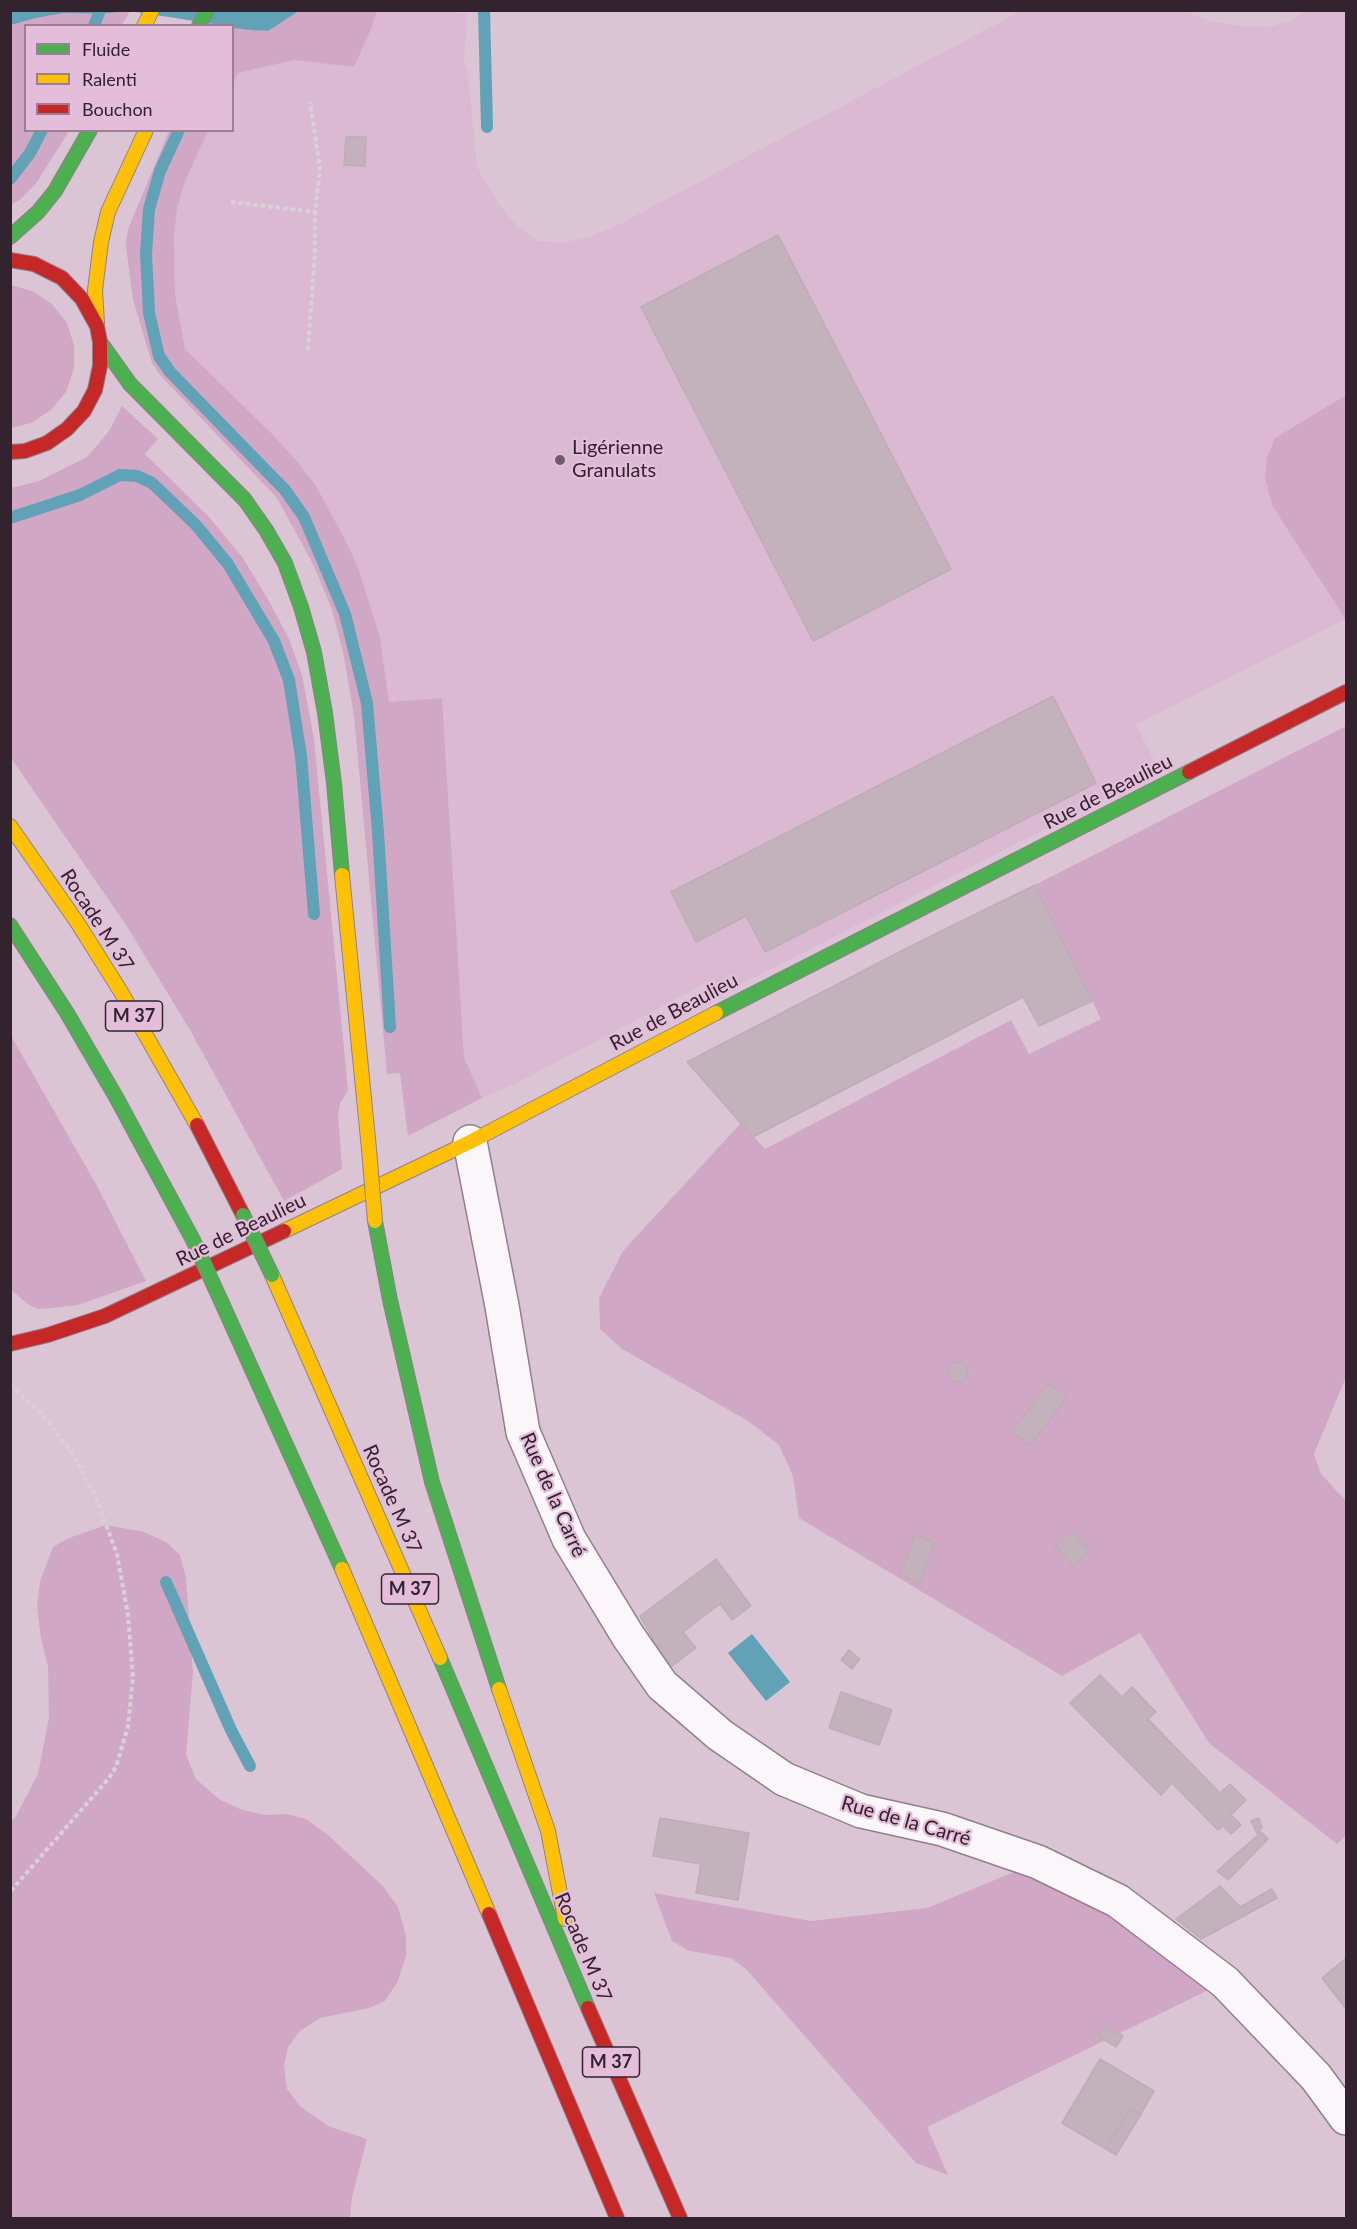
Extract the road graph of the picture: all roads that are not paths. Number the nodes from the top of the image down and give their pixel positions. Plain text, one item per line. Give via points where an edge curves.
1 (152, 10) edge
2 (207, 10) edge
3 (145, 24) edge
4 (200, 24) edge
5 (89, 132) edge
6 (145, 132) edge
7 (10, 237) edge
8 (10, 260) edge
9 (97, 326) junction
10 (100, 342) junction
11 (25, 451) junction
12 (10, 452) edge
13 (10, 461) edge
14 (1347, 692) edge
15 (10, 826) edge
16 (10, 925) edge
17 (470, 1142) junction
18 (10, 1344) edge
19 (578, 1986) junction
20 (1347, 2118) edge
21 (617, 2218) edge
22 (680, 2218) edge

1 - 3 main road
2 - 4 main road
5 - 7 main road via 55,191
6 - 9 main road via 108,212 95,290
8 - 9 main road via 34,264 62,278 82,299
9 - 10 main road
10 - 11 main road via 95,390 84,411 68,429
10 - 19 main road, bridge via 130,384 245,500 285,563 301,607 325,713 375,1221 390,1300 432,1482 548,1831
11 - 12 main road
11 - 13 main road
14 - 17 main road, Rue de Beaulieu via 821,958
15 - 19 main road, Rocade M 37 / M 37, bridge via 121,992 187,1106 243,1215 406,1579
16 - 21 main road, M 37, bridge via 111,1088 193,1240 368,1625
17 - 18 main road, Rue de Beaulieu via 105,1316
17 - 20 street, Rue de la Carré via 524,1432 568,1539 662,1685 720,1736 784,1779 861,1811 942,1829 1038,1862 1118,1901 1225,1982 1316,2077
19 - 22 main road, Rocade M 37 / M 37

